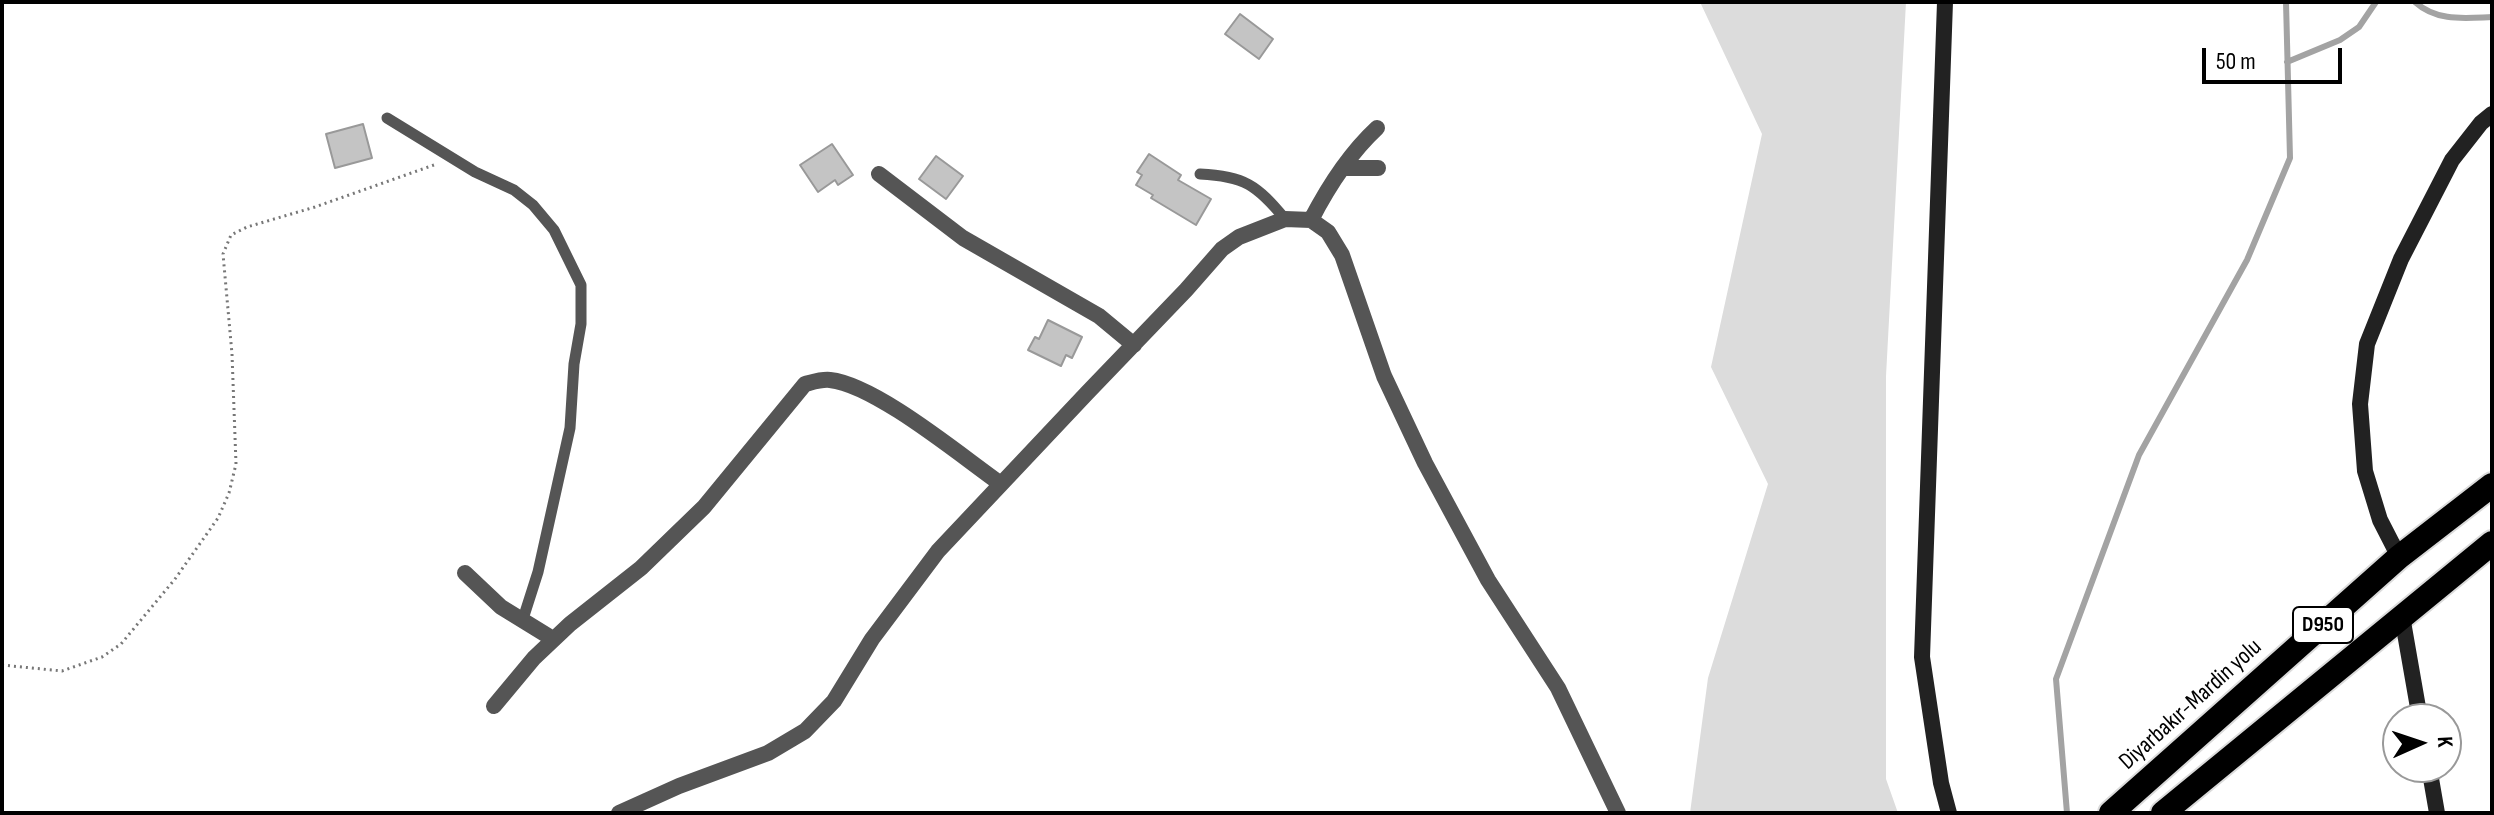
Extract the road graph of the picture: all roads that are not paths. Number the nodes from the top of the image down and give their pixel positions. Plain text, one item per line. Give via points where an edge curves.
1 (1945, 2) edge
2 (2492, 114) edge
3 (387, 118) dead end
4 (1377, 128) dead end
5 (1343, 168) junction
6 (1378, 168) dead end
7 (879, 174) dead end
8 (1200, 174) dead end
9 (1285, 219) junction
10 (1311, 220) junction
11 (1134, 345) junction
12 (1001, 484) junction
13 (2492, 485) edge
14 (2492, 543) edge
15 (2399, 557) junction
16 (465, 573) dead end
17 (2402, 616) junction
18 (522, 622) junction
19 (553, 639) junction
20 (2417, 703) edge
21 (494, 706) dead end
22 (2432, 783) edge
23 (2168, 809) edge
24 (626, 812) edge
25 (1618, 813) edge
26 (1949, 813) edge
27 (2111, 813) edge
28 (2437, 813) edge

1 - 26 street via 1922,657
2 - 15 street via 2452,160 2401,259 2367,344 2360,404 2365,471 2380,520
3 - 18 lane via 533,205 554,230 581,285 570,428 542,558
4 - 5 street
5 - 6 street
5 - 10 street
7 - 11 street via 963,238 1099,316
8 - 9 lane via 1239,178 1262,191
9 - 10 street
9 - 11 street via 1222,249
10 - 25 street via 1328,232 1342,255 1384,376 1425,463 1488,580 1558,688
11 - 12 street
12 - 19 street via 859,389 829,380 805,384 704,507 641,568
12 - 24 street via 938,551 872,639 834,701 805,731 768,753
13 - 15 highway, Diyarbakır-Mardin yolu / D950
14 - 17 highway, D950
15 - 27 highway, Diyarbakır-Mardin yolu / D950
16 - 18 street
17 - 20 street
17 - 23 highway, D950
18 - 19 street
19 - 21 street
22 - 28 street

